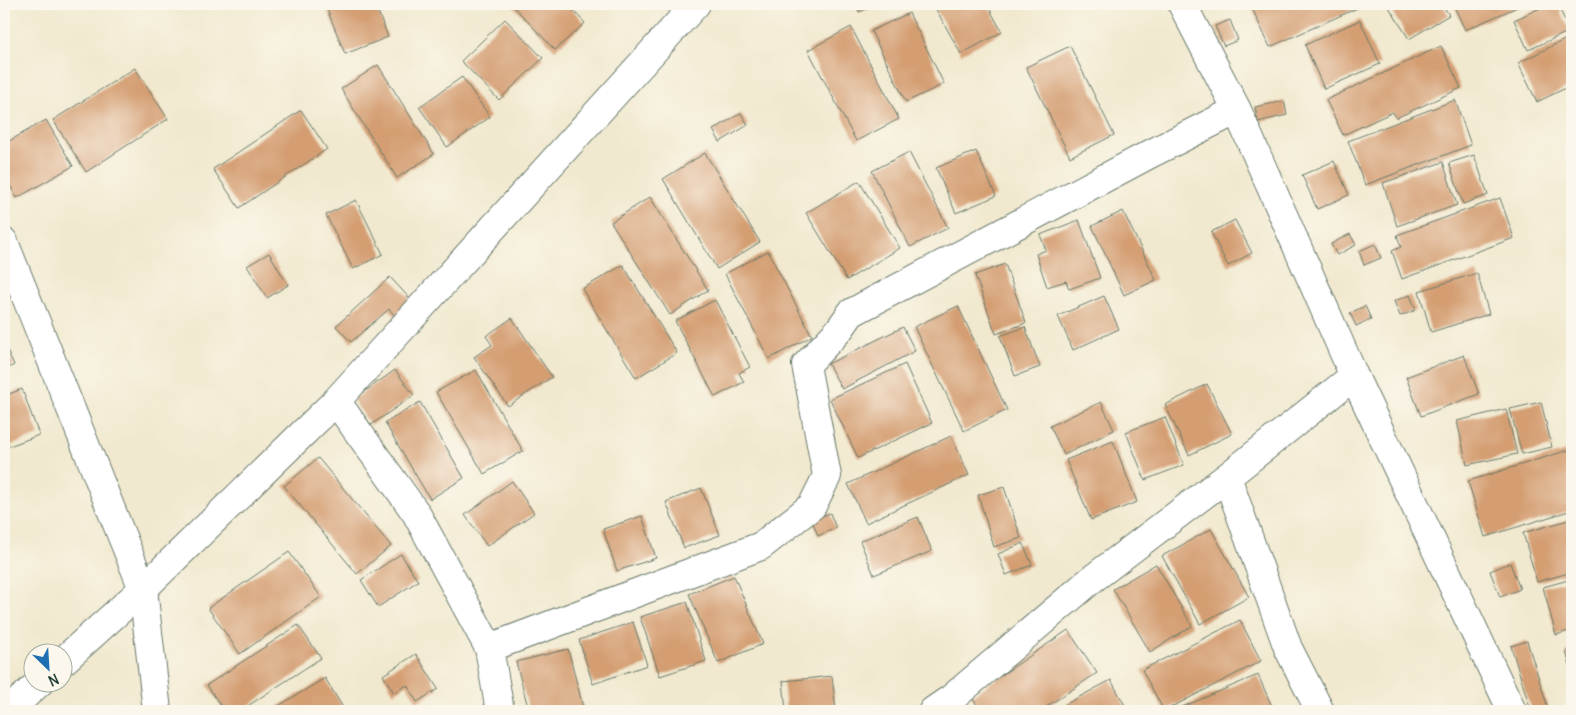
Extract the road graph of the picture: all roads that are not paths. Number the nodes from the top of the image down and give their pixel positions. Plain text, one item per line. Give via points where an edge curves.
1 (696, 4) edge
2 (1182, 4) edge
3 (1237, 110) junction
4 (4, 242) edge
5 (1354, 376) junction
6 (336, 401) junction
7 (1227, 477) junction
8 (143, 589) junction
9 (489, 648) junction
10 (72, 653) edge
11 (29, 692) edge
12 (948, 707) edge
13 (8, 711) edge
14 (157, 711) edge
15 (500, 711) edge
16 (1320, 711) edge
17 (1512, 711) edge

1 - 6 street
2 - 3 street
3 - 5 street
3 - 9 street via 851,313 806,365 827,476 812,506 761,546
4 - 8 street
5 - 7 street
5 - 17 street
6 - 8 street
6 - 9 street via 416,513
7 - 12 street via 1091,580
7 - 16 street via 1288,648
8 - 10 street
8 - 14 street
9 - 15 street
11 - 13 street

